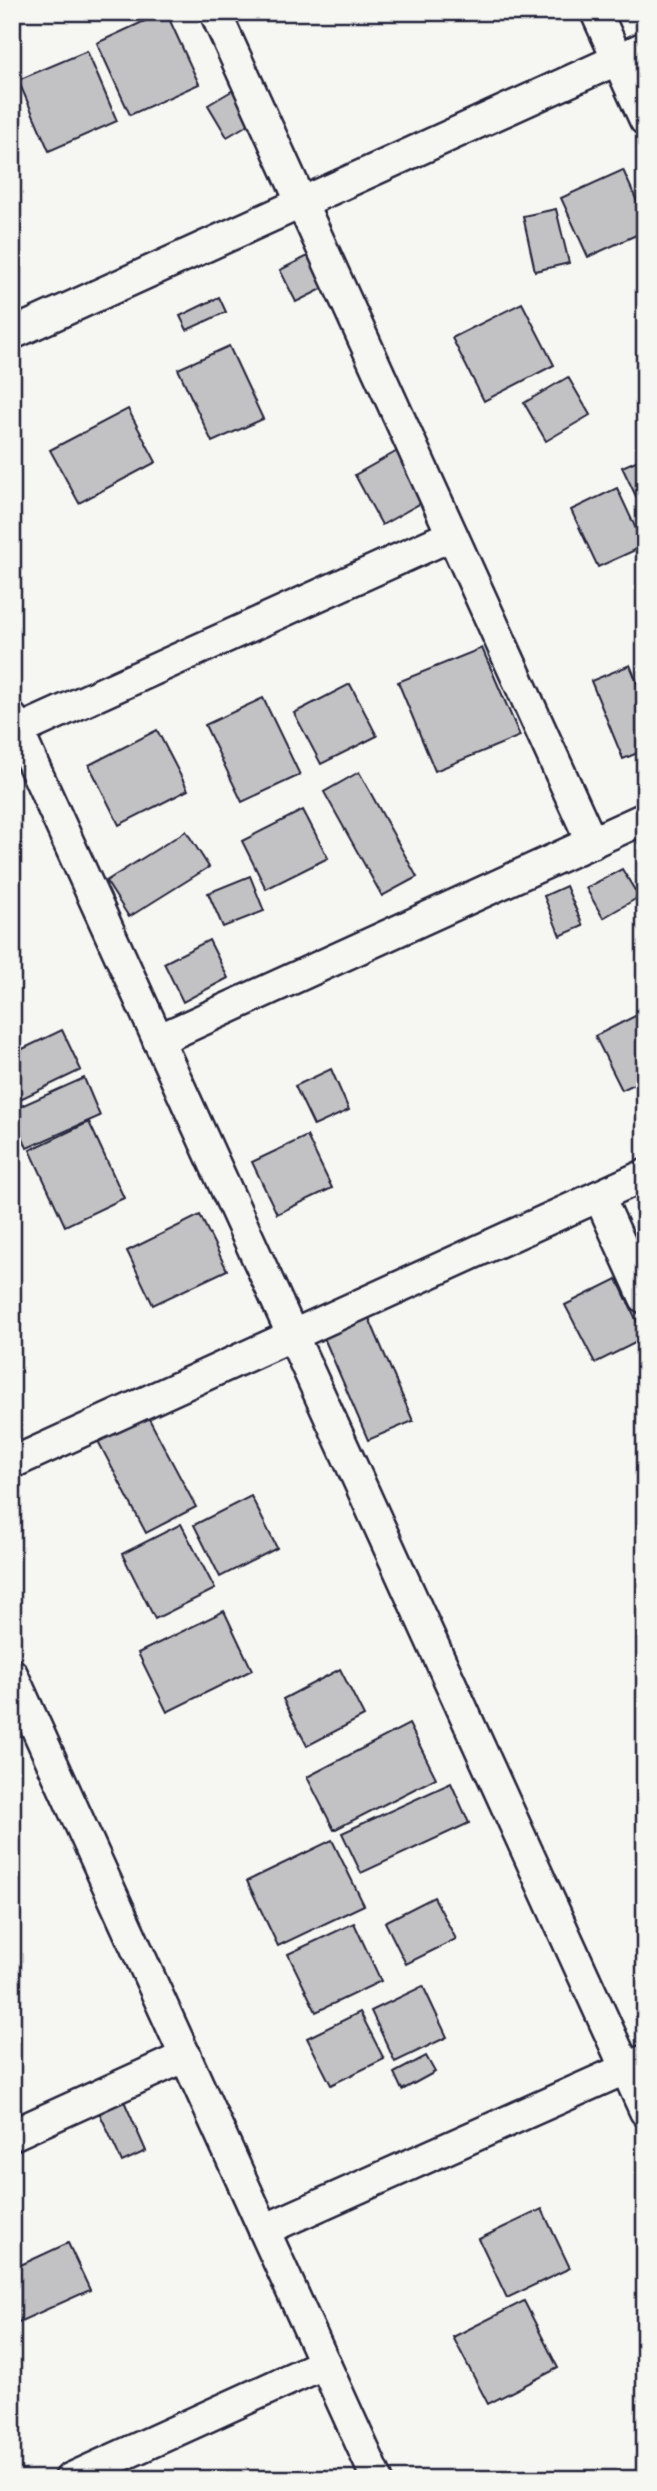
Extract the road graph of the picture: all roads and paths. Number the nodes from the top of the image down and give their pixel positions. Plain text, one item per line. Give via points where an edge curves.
1 (215, 12) edge
2 (596, 12) edge
3 (645, 47) edge
4 (618, 60) junction
5 (645, 120) edge
6 (302, 203) junction
7 (12, 334) edge
8 (452, 534) junction
9 (15, 725) edge
10 (645, 818) edge
11 (592, 843) junction
12 (158, 1040) junction
13 (645, 1175) edge
14 (599, 1196) junction
15 (645, 1298) edge
16 (292, 1336) junction
17 (12, 1463) edge
18 (12, 1674) edge
19 (186, 2056) junction
20 (635, 2065) edge
21 (645, 2111) edge
22 (12, 2135) edge
23 (264, 2230) junction
24 (325, 2363) junction
25 (70, 2479) edge
26 (377, 2479) edge

1 - 6 street
2 - 4 street
3 - 4 street
4 - 5 street
4 - 6 street
6 - 7 street
6 - 8 street
8 - 9 street
8 - 11 street
9 - 12 street
10 - 11 street
11 - 12 street
12 - 16 street
13 - 14 street
14 - 15 street
14 - 16 street
16 - 17 street
16 - 20 street
18 - 19 street
19 - 22 street
19 - 23 street
20 - 21 street
20 - 23 street
23 - 24 street
24 - 25 street
24 - 26 street

